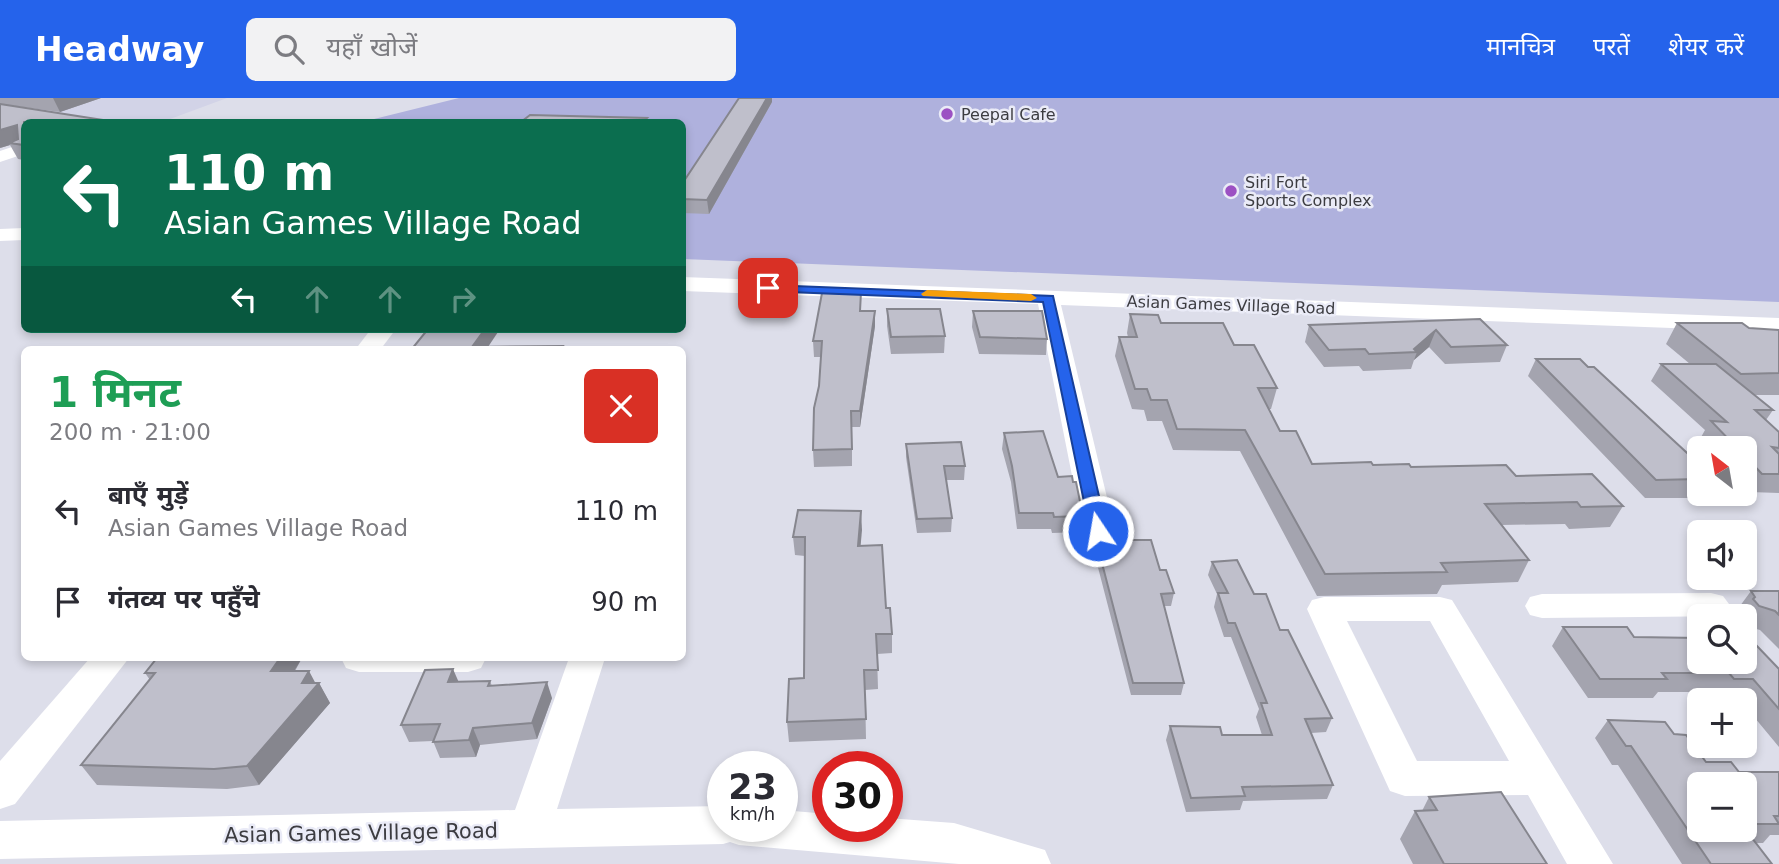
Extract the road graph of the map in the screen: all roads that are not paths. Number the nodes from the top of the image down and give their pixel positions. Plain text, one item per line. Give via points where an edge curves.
1 (21, 149) edge
2 (0, 157) edge
3 (0, 228) edge
4 (21, 228) edge
5 (21, 234) edge
6 (0, 235) edge
7 (686, 284) edge
8 (1048, 298) junction
9 (1779, 325) edge
10 (1098, 531) dead end
11 (1687, 605) edge
12 (1542, 606) dead end
13 (109, 661) edge
14 (585, 661) edge
15 (1538, 778) junction
16 (0, 792) edge
17 (707, 825) edge
18 (530, 830) junction
19 (798, 831) edge
20 (0, 839) edge
21 (1029, 864) edge
22 (1591, 864) edge

1 - 2 street
3 - 4 street
5 - 6 street
7 - 8 street, Asian Games Village Road
8 - 9 street, Asian Games Village Road
8 - 10 street
11 - 12 street
13 - 16 street
14 - 18 street
15 - 15 street via 1440,609 1324,609 1405,779
15 - 22 street
17 - 18 street, Asian Games Village Road
18 - 20 street, Asian Games Village Road
19 - 21 street via 954,844

